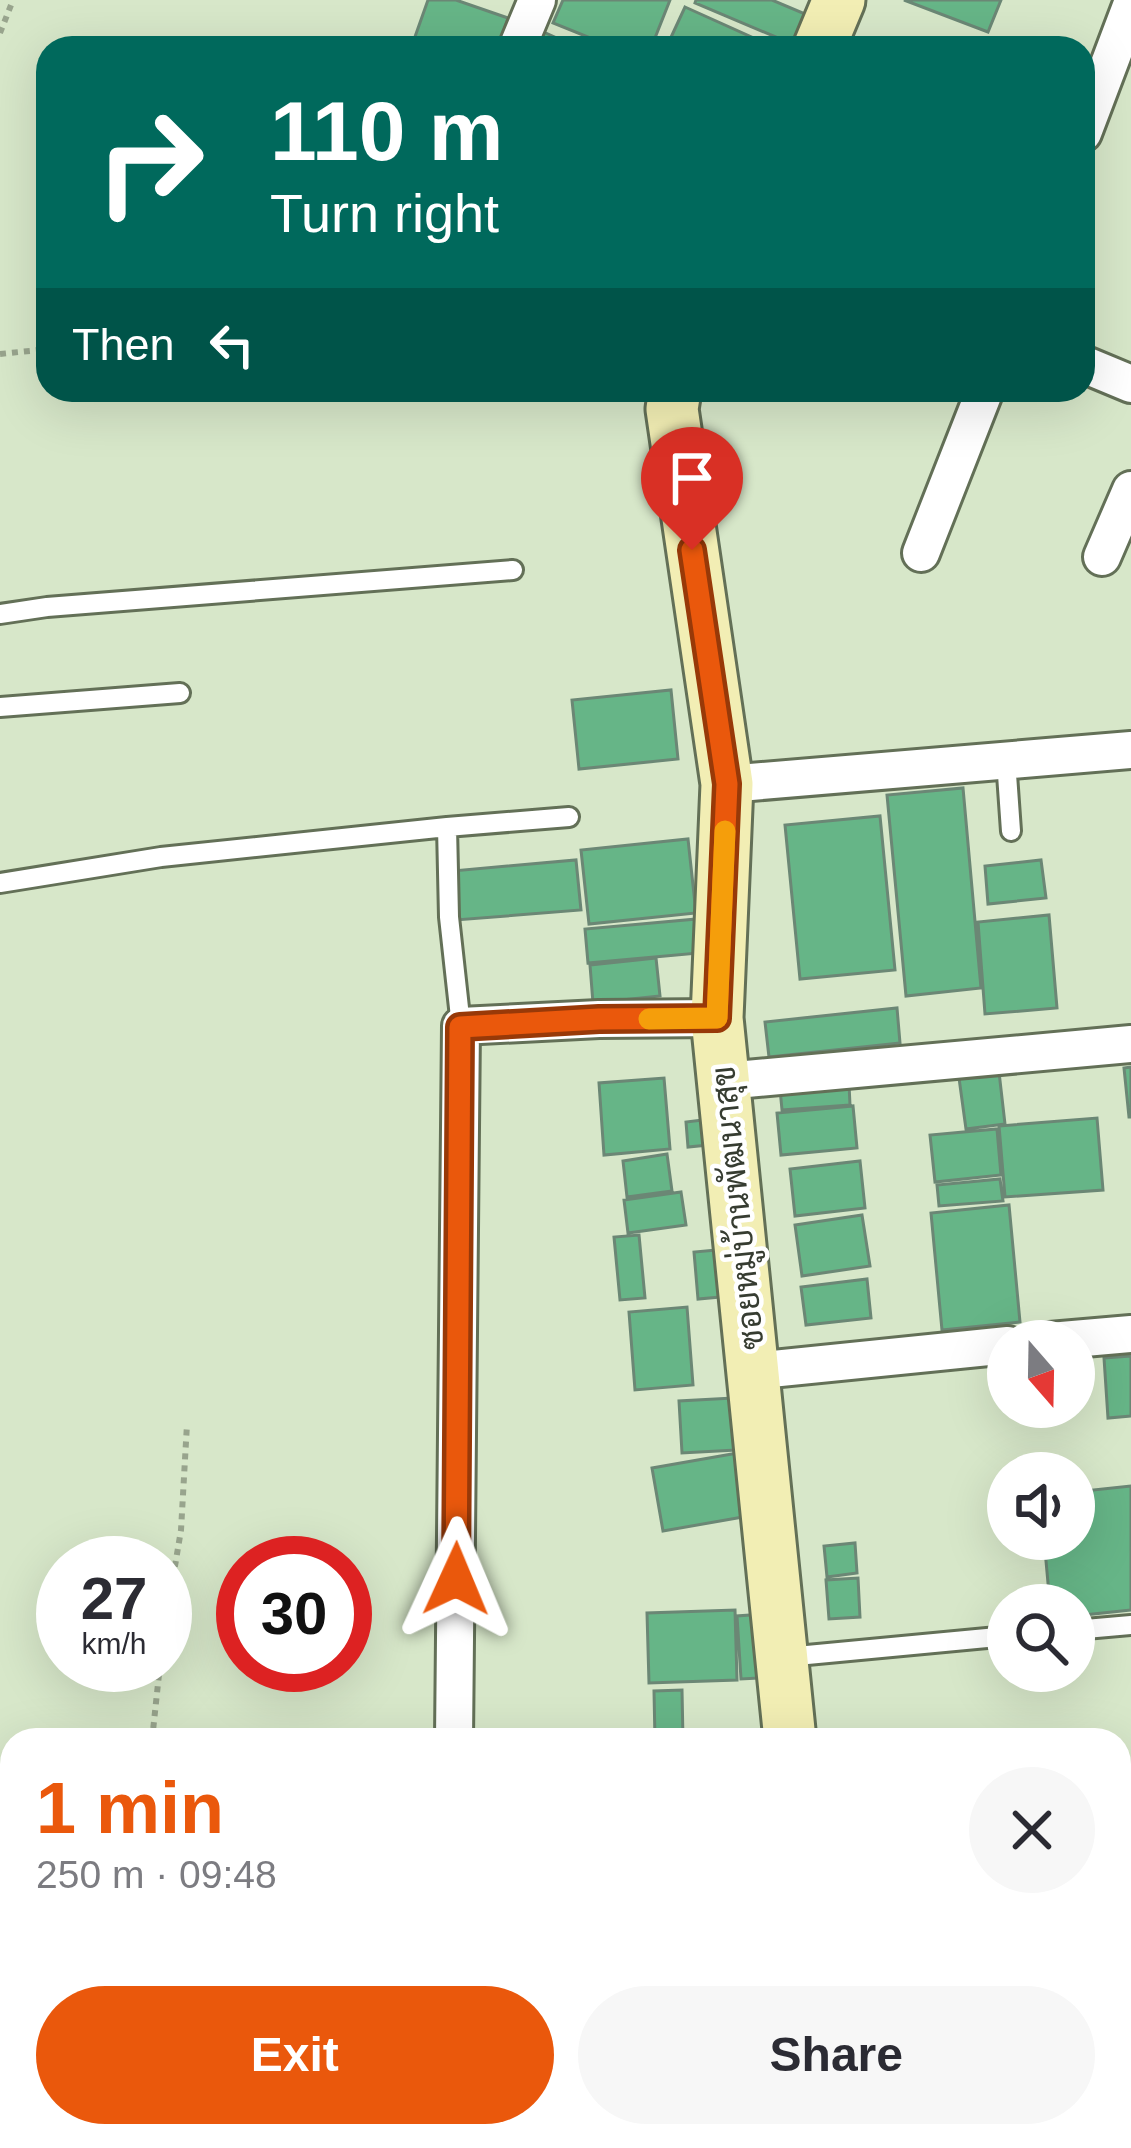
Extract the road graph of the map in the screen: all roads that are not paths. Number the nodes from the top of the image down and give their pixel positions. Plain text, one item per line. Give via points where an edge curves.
1 (537, 0) edge
2 (839, 0) edge
3 (1131, 6) edge
4 (522, 36) edge
5 (824, 36) edge
6 (1095, 101) edge
7 (1095, 369) edge
8 (1131, 384) edge
9 (673, 402) edge
10 (980, 402) edge
11 (1131, 490) edge
12 (921, 553) dead end
13 (1102, 557) dead end
14 (513, 570) dead end
15 (0, 614) edge
16 (180, 693) dead end
17 (0, 707) edge
18 (1131, 750) edge
19 (1006, 760) junction
20 (727, 784) junction
21 (569, 817) dead end
22 (447, 827) junction
23 (1011, 831) dead end
24 (0, 883) edge
25 (717, 1018) junction
26 (460, 1027) junction
27 (1131, 1044) edge
28 (725, 1081) junction
29 (1131, 1334) edge
30 (1095, 1337) edge
31 (987, 1347) edge
32 (752, 1371) junction
33 (1131, 1625) edge
34 (1095, 1628) edge
35 (987, 1638) edge
36 (781, 1657) junction
37 (454, 1728) edge
38 (789, 1728) edge

1 - 4 street
2 - 5 street
3 - 6 street
7 - 8 street
9 - 20 street, ซอยหมู่บ้านพัฒนาสุข
10 - 12 street
11 - 13 street
14 - 15 lane
16 - 17 lane
18 - 19 street
19 - 20 street
19 - 23 lane
20 - 25 street, ซอยหมู่บ้านพัฒนาสุข
21 - 22 lane
22 - 24 lane
22 - 26 lane
25 - 26 street
25 - 28 street, ซอยหมู่บ้านพัฒนาสุข
26 - 37 street
27 - 28 street
28 - 32 street, ซอยหมู่บ้านพัฒนาสุข
29 - 30 street
31 - 32 street
32 - 36 street, ซอยหมู่บ้านพัฒนาสุข
33 - 34 lane
35 - 36 lane
36 - 38 street, ซอยหมู่บ้านพัฒนาสุข

